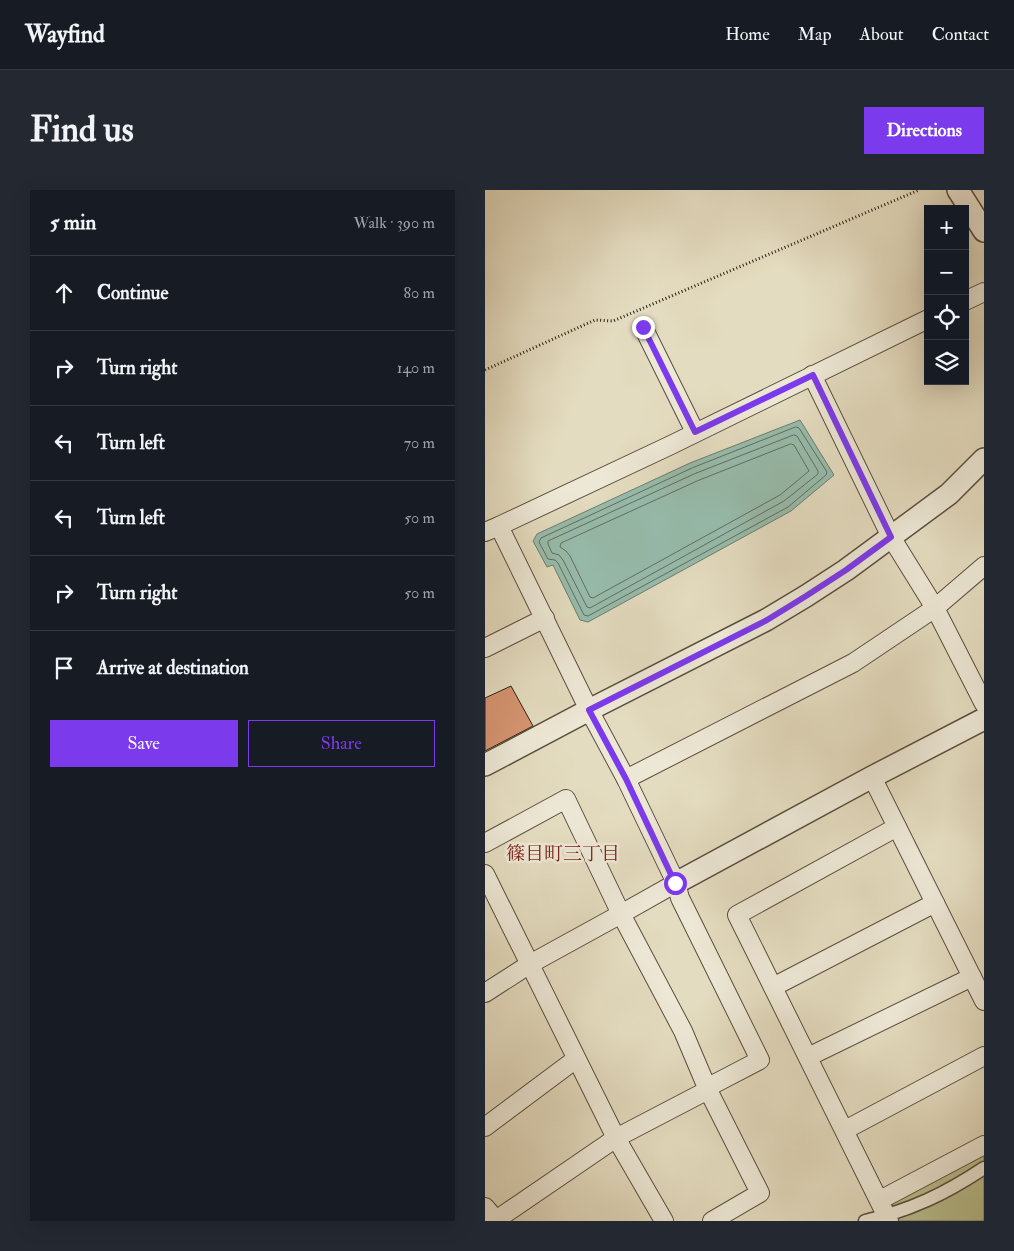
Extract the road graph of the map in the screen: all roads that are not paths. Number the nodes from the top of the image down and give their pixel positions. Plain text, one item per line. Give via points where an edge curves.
1 (958, 190) edge
2 (984, 230) edge
3 (984, 292) edge
4 (969, 299) edge
5 (924, 321) edge
6 (643, 327) dead end
7 (813, 375) junction
8 (695, 432) junction
9 (984, 459) edge
10 (492, 529) edge
11 (891, 537) junction
12 (984, 566) edge
13 (935, 608) junction
14 (545, 618) junction
15 (485, 648) edge
16 (984, 704) edge
17 (589, 710) junction
18 (984, 719) edge
19 (485, 764) edge
20 (872, 777) junction
21 (626, 779) junction
22 (897, 827) junction
23 (485, 844) edge
24 (485, 874) edge
25 (675, 883) junction
26 (935, 903) junction
27 (621, 914) junction
28 (530, 964) junction
29 (972, 977) junction
30 (773, 987) junction
31 (485, 992) edge
32 (984, 1001) edge
33 (984, 1056) edge
34 (808, 1057) junction
35 (576, 1060) junction
36 (708, 1090) junction
37 (485, 1127) edge
38 (845, 1130) junction
39 (616, 1138) junction
40 (984, 1145) edge
41 (984, 1168) edge
42 (485, 1207) edge
43 (885, 1212) edge
44 (664, 1221) edge
45 (712, 1221) edge
46 (865, 1221) edge

1 - 2 street
3 - 4 street
5 - 7 street
6 - 8 street
7 - 8 street
7 - 11 street
8 - 10 street
9 - 11 street via 949,494
10 - 14 street
11 - 13 street
11 - 17 street via 767,620
12 - 13 street
13 - 16 street
13 - 21 street via 853,663
14 - 15 street
14 - 17 street
17 - 19 street
17 - 21 street
18 - 20 street
20 - 22 street
20 - 25 street
21 - 25 street
22 - 26 street
22 - 30 street via 737,915
23 - 27 street via 566,799
24 - 28 street
25 - 27 street
25 - 36 street via 760,1060
26 - 29 street
26 - 30 street
27 - 28 street
27 - 36 street via 683,1031
28 - 31 street
28 - 35 street
29 - 32 street
29 - 34 street
30 - 34 street
33 - 38 street
34 - 38 street
35 - 37 street
35 - 39 street
36 - 39 street
36 - 45 street via 760,1193
38 - 43 street
39 - 42 street via 496,1220
39 - 44 street
40 - 43 street
41 - 43 street via 927,1201
43 - 46 street

